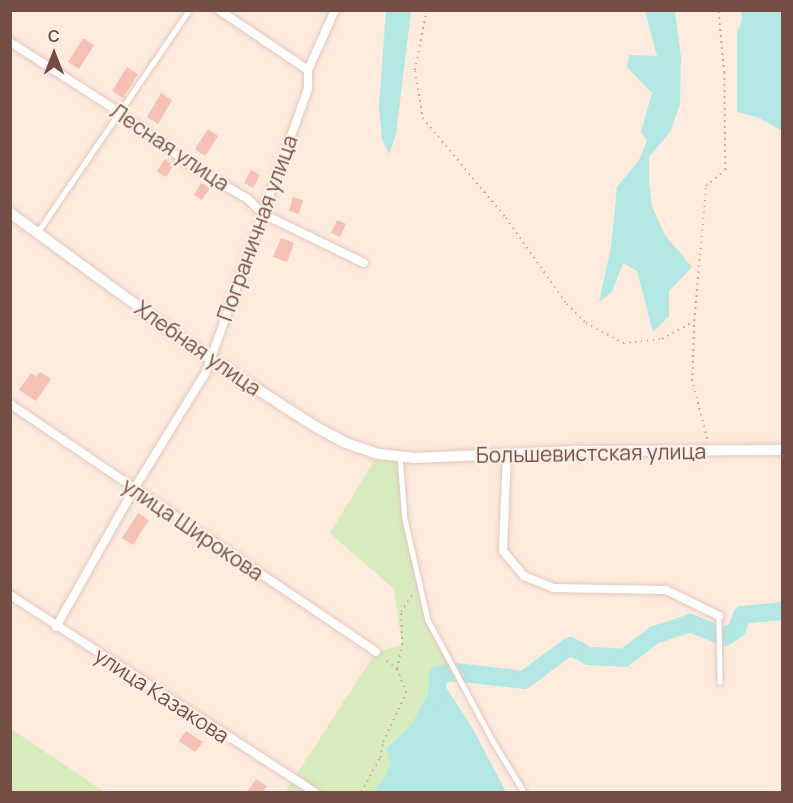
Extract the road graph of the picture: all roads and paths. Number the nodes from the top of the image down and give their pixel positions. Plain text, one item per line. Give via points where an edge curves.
1 (189, 10) edge
2 (219, 10) edge
3 (335, 10) edge
4 (427, 10) edge
5 (718, 10) edge
6 (10, 42) edge
7 (308, 70) junction
8 (119, 112) junction
9 (10, 213) edge
10 (263, 214) junction
11 (37, 233) junction
12 (364, 263) dead end
13 (694, 321) junction
14 (210, 359) junction
15 (10, 404) edge
16 (713, 450) junction
17 (783, 450) edge
18 (507, 454) junction
19 (400, 456) junction
20 (134, 489) junction
21 (420, 584) junction
22 (10, 595) edge
23 (718, 616) joint
24 (56, 627) junction
25 (376, 652) joint
26 (396, 670) junction
27 (720, 682) dead end
28 (314, 792) edge
29 (361, 792) edge
30 (525, 792) edge

1 - 8 lane
2 - 7 street
3 - 7 street, Пограничная улица
4 - 13 path via 415,71 423,117 506,218 567,304 586,323 623,343 662,339
5 - 13 path via 724,73 725,170 706,186
6 - 8 street, Лесная улица
7 - 10 street, Пограничная улица via 308,88
8 - 10 street, Лесная улица via 193,167 248,199
8 - 11 lane
9 - 11 street, Хлебная улица
10 - 12 street, Лесная улица
10 - 14 street, Пограничная улица
11 - 14 street, Хлебная улица
13 - 16 path via 692,381 703,432
14 - 19 street, Хлебная улица via 346,443 378,454
14 - 20 street, Пограничная улица via 206,372
15 - 20 street, улица Широкова
16 - 17 street, Большевистская улица
16 - 18 street, Большевистская улица
18 - 19 street, Большевистская улица
18 - 23 street via 503,551 524,576 553,588 666,591
19 - 21 lane via 405,519
20 - 24 street, Пограничная улица
20 - 25 street, улица Широкова
21 - 26 path via 401,612 402,645
21 - 30 lane via 428,620
22 - 24 street, улица Казакова
23 - 27 lane
24 - 28 street, улица Казакова
25 - 26 path
26 - 29 path via 406,693 382,742 380,759

